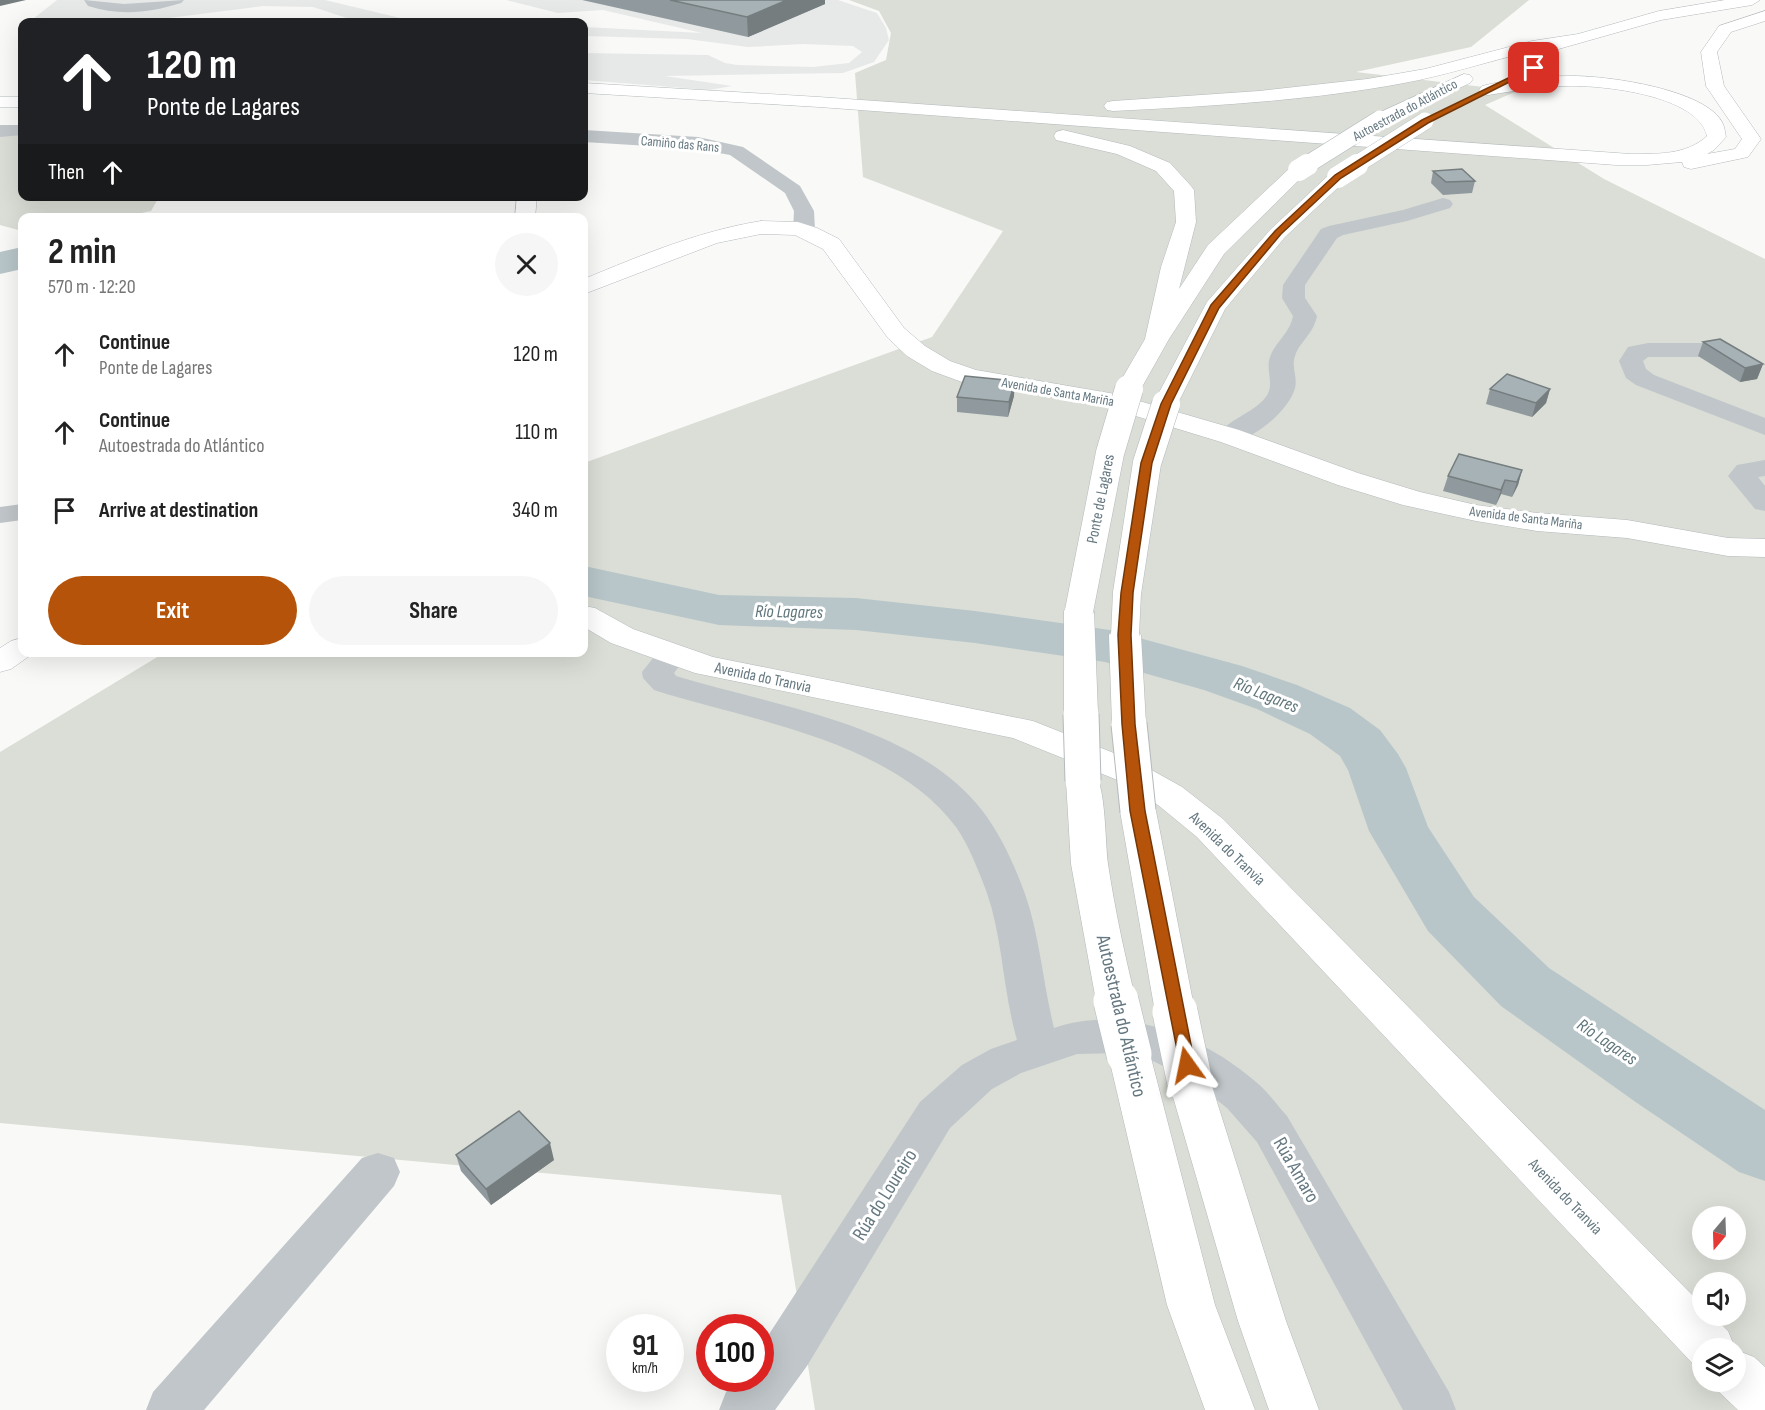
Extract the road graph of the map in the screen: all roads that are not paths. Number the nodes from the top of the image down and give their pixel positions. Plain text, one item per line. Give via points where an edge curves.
1 (92, 0) edge
2 (176, 0) edge
3 (1752, 0) edge
4 (1765, 7) edge
5 (1765, 16) edge
6 (1576, 38) junction
7 (588, 88) edge
8 (682, 94) junction
9 (0, 100) edge
10 (18, 100) edge
11 (819, 102) junction
12 (875, 114) junction
13 (1430, 119) dead end
14 (18, 130) edge
15 (0, 131) edge
16 (588, 136) edge
17 (1443, 204) dead end
18 (804, 230) junction
19 (588, 285) edge
20 (1157, 339) junction
21 (1712, 350) edge
22 (1129, 389) joint
23 (1765, 427) edge
24 (1230, 436) junction
25 (1765, 468) edge
26 (1765, 503) edge
27 (18, 513) edge
28 (0, 515) edge
29 (1765, 548) edge
30 (1079, 611) joint
31 (588, 617) edge
32 (18, 651) edge
33 (672, 656) junction
34 (0, 662) edge
35 (1058, 1043) junction
36 (378, 1172) dead end
37 (1701, 1338) edge
38 (1746, 1383) edge
39 (1765, 1401) edge
40 (171, 1410) edge
41 (744, 1410) edge
42 (1230, 1410) edge
43 (1294, 1410) edge
44 (1431, 1410) edge

1 - 2 street via 103,6 132,8
3 - 6 main road, Autoestrada do Atlántico via 1659,16
4 - 11 main road via 1646,35 1551,63 1483,93 1532,83 1581,81 1637,88 1668,97 1698,110 1718,131 1713,144 1677,157 1628,159
5 - 12 main road via 1725,29 1709,52 1715,86 1752,140 1741,153 1676,166 1579,164
6 - 11 main road via 1546,41 1404,78 1182,102 1041,109
6 - 20 main road, Autoestrada do Atlántico, bridge via 1457,82 1380,119 1299,170 1216,250
7 - 8 main road
8 - 11 main road
8 - 12 main road
9 - 10 main road
12 - 20 main road via 1058,135 1123,150 1163,167 1184,190 1186,222
13 - 43 main road, Autoestrada do Atlántico, bridge via 1338,177 1278,232 1215,307 1166,404 1147,463 1127,593 1128,724 1138,811 1175,1012 1191,1083 1262,1321
14 - 15 street
16 - 18 street, Camiño das Rans via 698,143 736,151 793,190 804,211
17 - 24 street via 1329,234 1294,285 1293,300 1305,316 1303,331 1284,353 1283,386 1278,402
18 - 19 main road, Avenida de Santa Mariña via 765,228 696,243
18 - 24 main road, Avenida de Santa Mariña via 831,244 896,333 941,366 971,377 1106,399
20 - 22 main road, Autoestrada do Atlántico
21 - 23 street via 1648,350 1637,352 1631,361 1635,373 1645,380
22 - 30 main road, Ponte de Lagares, bridge via 1110,453
24 - 29 main road, Avenida de Santa Mariña via 1348,480 1476,513 1627,530 1728,547
25 - 26 street via 1742,476
27 - 28 street
30 - 42 main road, Autoestrada do Atlántico, bridge via 1083,811 1102,944 1191,1305
31 - 33 main road, Avenida do Tranvia
32 - 34 main road
33 - 35 street via 658,672 666,683 848,738 893,756 933,782 965,813 986,848 1006,896 1031,1022
33 - 37 main road, Avenida do Tranvia via 746,675 1021,729 1127,771 1170,796 1210,828
35 - 41 street, Rúa do Loureiro via 1006,1061 977,1077 935,1115 790,1349
35 - 44 street, Rúa Amaro via 1120,1036 1162,1046 1208,1069 1242,1095 1272,1129
36 - 40 street
38 - 39 main road

